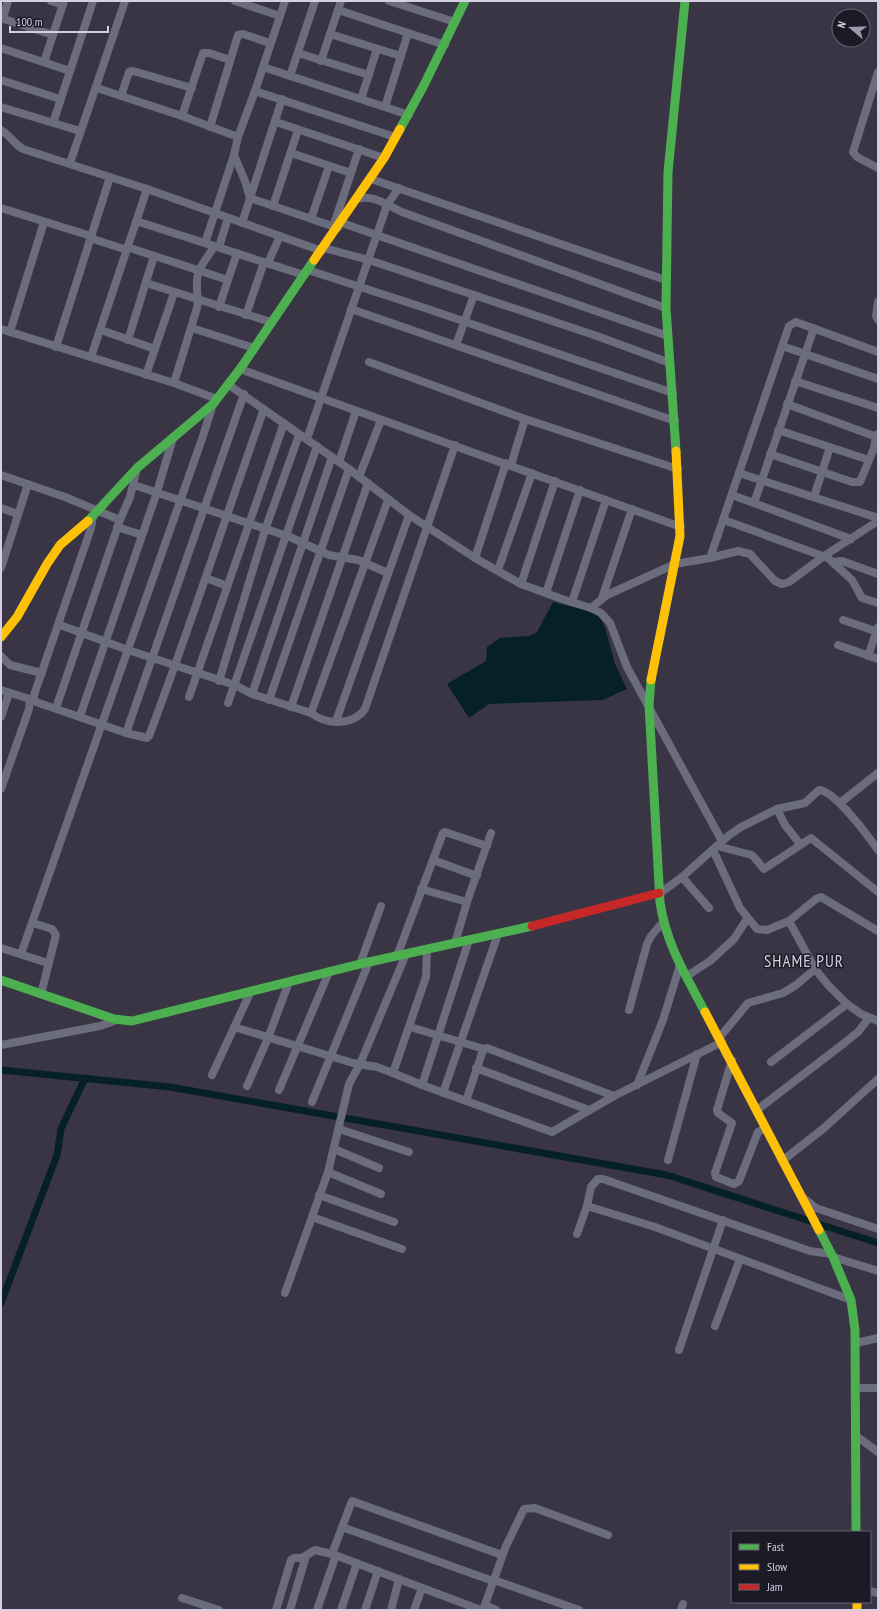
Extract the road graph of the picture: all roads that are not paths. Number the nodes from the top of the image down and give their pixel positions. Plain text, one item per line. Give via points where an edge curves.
1 (8, 1) edge
2 (51, 1) edge
3 (93, 1) edge
4 (125, 1) edge
5 (235, 1) edge
6 (284, 1) edge
7 (315, 1) edge
8 (341, 1) edge
9 (389, 1) edge
10 (465, 1) edge
11 (685, 1) edge
12 (63, 3) edge
13 (251, 4) edge
14 (338, 10) junction
15 (280, 16) junction
16 (2, 18) edge
17 (455, 22) junction
18 (408, 33) junction
19 (53, 34) junction
20 (330, 34) junction
21 (270, 43) junction
22 (444, 45) junction
23 (1, 48) edge
24 (377, 49) junction
25 (298, 54) junction
26 (401, 56) junction
27 (230, 60) junction
28 (321, 60) junction
29 (44, 62) junction
30 (263, 67) junction
31 (70, 71) junction
32 (878, 72) edge
33 (370, 75) junction
34 (290, 76) junction
35 (1, 80) edge
36 (97, 88) junction
37 (192, 88) junction
38 (255, 90) junction
39 (121, 96) junction
40 (60, 99) junction
41 (282, 99) junction
42 (361, 99) junction
43 (385, 107) junction
44 (2, 110) edge
45 (408, 115) junction
46 (182, 116) junction
47 (276, 122) junction
48 (53, 123) junction
49 (210, 127) junction
50 (1, 130) edge
51 (298, 130) junction
52 (80, 131) junction
53 (238, 137) junction
54 (395, 137) junction
55 (359, 149) junction
56 (291, 153) junction
57 (234, 155) junction
58 (384, 158) junction
59 (70, 163) junction
60 (329, 166) junction
61 (878, 168) edge
62 (351, 173) junction
63 (110, 177) junction
64 (371, 179) junction
65 (399, 188) junction
66 (147, 189) junction
67 (250, 198) junction
68 (358, 199) junction
69 (387, 205) junction
70 (273, 206) junction
71 (1, 208) edge
72 (215, 213) junction
73 (228, 218) junction
74 (311, 219) junction
75 (136, 221) junction
76 (44, 222) junction
77 (242, 223) junction
78 (338, 226) junction
79 (280, 236) junction
80 (377, 236) junction
81 (91, 237) junction
82 (205, 243) junction
83 (216, 247) junction
84 (127, 248) junction
85 (323, 249) junction
86 (238, 253) junction
87 (154, 256) junction
88 (369, 260) junction
89 (266, 263) junction
90 (199, 270) junction
91 (306, 272) junction
92 (228, 280) junction
93 (666, 280) junction
94 (146, 283) junction
95 (359, 287) junction
96 (174, 293) junction
97 (474, 295) junction
98 (199, 300) junction
99 (878, 302) edge
100 (219, 307) junction
101 (666, 308) junction
102 (351, 309) junction
103 (246, 315) junction
104 (878, 320) edge
105 (464, 321) junction
106 (271, 322) junction
107 (192, 328) junction
108 (814, 328) junction
109 (1, 329) edge
110 (101, 330) junction
111 (10, 332) junction
112 (668, 336) junction
113 (128, 340) junction
114 (456, 345) junction
115 (782, 346) junction
116 (56, 347) junction
117 (254, 348) junction
118 (155, 349) junction
119 (878, 352) edge
120 (805, 354) junction
121 (91, 358) junction
122 (369, 362) dead end
123 (670, 363) junction
124 (240, 369) junction
125 (146, 375) junction
126 (878, 379) edge
127 (796, 381) junction
128 (174, 383) junction
129 (229, 385) junction
130 (673, 393) junction
131 (244, 394) junction
132 (321, 397) junction
133 (215, 402) junction
134 (787, 404) junction
135 (878, 408) edge
136 (264, 409) junction
137 (356, 411) junction
138 (525, 419) junction
139 (381, 420) junction
140 (675, 421) junction
141 (284, 423) junction
142 (778, 430) junction
143 (299, 435) junction
144 (877, 435) edge
145 (173, 438) junction
146 (307, 439) junction
147 (455, 445) junction
148 (317, 446) junction
149 (830, 447) junction
150 (770, 454) junction
151 (332, 457) junction
152 (869, 460) junction
153 (339, 462) junction
154 (508, 464) junction
155 (137, 468) junction
156 (349, 469) junction
157 (678, 470) junction
158 (822, 472) junction
159 (532, 473) junction
160 (739, 473) junction
161 (1, 475) edge
162 (359, 477) junction
163 (761, 480) junction
164 (555, 481) junction
165 (368, 483) junction
166 (28, 484) junction
167 (134, 485) junction
168 (580, 490) junction
169 (157, 492) junction
170 (732, 495) junction
171 (814, 497) junction
172 (180, 499) junction
173 (388, 500) junction
174 (606, 500) junction
175 (754, 503) junction
176 (1, 508) edge
177 (204, 508) junction
178 (632, 509) junction
179 (18, 514) junction
180 (95, 514) junction
181 (226, 515) junction
182 (410, 515) junction
183 (878, 518) edge
184 (724, 520) junction
185 (878, 521) edge
186 (248, 523) junction
187 (118, 524) junction
188 (428, 527) junction
189 (680, 527) junction
190 (265, 530) junction
191 (142, 535) junction
192 (286, 536) junction
193 (851, 539) junction
194 (303, 543) junction
195 (320, 551) junction
196 (824, 556) junction
197 (342, 558) junction
198 (475, 558) junction
199 (710, 558) junction
200 (833, 562) junction
201 (2, 563) edge
202 (365, 563) junction
203 (675, 564) junction
204 (498, 570) junction
205 (388, 573) junction
206 (878, 574) edge
207 (206, 578) junction
208 (521, 584) junction
209 (227, 586) junction
210 (546, 593) junction
211 (602, 598) junction
212 (572, 602) junction
213 (878, 604) edge
214 (591, 608) junction
215 (843, 620) dead end
216 (60, 625) junction
217 (877, 630) edge
218 (82, 633) junction
219 (1, 637) edge
220 (106, 642) junction
221 (838, 646) dead end
222 (128, 650) junction
223 (1, 656) edge
224 (868, 656) junction
225 (153, 658) junction
226 (878, 659) edge
227 (175, 666) junction
228 (197, 673) junction
229 (42, 674) junction
230 (219, 681) junction
231 (235, 685) junction
232 (1, 690) edge
233 (9, 693) junction
234 (252, 694) junction
235 (190, 697) dead end
236 (31, 700) junction
237 (269, 700) junction
238 (228, 704) dead end
239 (649, 705) junction
240 (291, 707) junction
241 (56, 708) junction
242 (311, 713) junction
243 (80, 716) junction
244 (1, 717) edge
245 (336, 721) junction
246 (101, 724) junction
247 (126, 733) junction
248 (878, 773) edge
249 (1, 789) edge
250 (840, 804) junction
251 (777, 808) junction
252 (491, 833) dead end
253 (800, 844) junction
254 (487, 846) junction
255 (717, 846) junction
256 (878, 850) edge
257 (433, 860) junction
258 (477, 876) junction
259 (682, 877) junction
260 (421, 889) junction
261 (878, 892) edge
262 (659, 894) junction
263 (467, 902) junction
264 (381, 906) dead end
265 (709, 908) dead end
266 (747, 919) junction
267 (789, 921) junction
268 (663, 922) junction
269 (33, 923) junction
270 (878, 931) edge
271 (498, 934) junction
272 (469, 940) junction
273 (455, 943) junction
274 (1, 948) edge
275 (427, 950) junction
276 (21, 954) junction
277 (401, 955) junction
278 (48, 963) junction
279 (364, 963) junction
280 (680, 965) junction
281 (815, 969) junction
282 (329, 972) junction
283 (687, 976) junction
284 (1, 980) edge
285 (289, 982) junction
286 (251, 991) junction
287 (41, 994) junction
288 (847, 1004) junction
289 (629, 1010) dead end
290 (869, 1018) junction
291 (117, 1020) junction
292 (878, 1021) edge
293 (410, 1026) junction
294 (234, 1027) junction
295 (438, 1036) junction
296 (268, 1038) junction
297 (721, 1040) junction
298 (461, 1043) junction
299 (1, 1045) edge
300 (298, 1047) junction
301 (484, 1049) junction
302 (697, 1054) junction
303 (331, 1057) junction
304 (732, 1060) junction
305 (771, 1062) dead end
306 (360, 1064) junction
307 (476, 1068) junction
308 (393, 1073) junction
309 (212, 1075) dead end
310 (878, 1079) edge
311 (422, 1085) junction
312 (637, 1085) junction
313 (246, 1086) dead end
314 (278, 1090) dead end
315 (444, 1093) junction
316 (614, 1096) junction
317 (466, 1101) junction
318 (312, 1102) dead end
319 (589, 1110) junction
320 (757, 1110) junction
321 (339, 1128) junction
322 (765, 1128) junction
323 (334, 1149) junction
324 (409, 1152) dead end
325 (668, 1160) dead end
326 (782, 1160) junction
327 (379, 1168) dead end
328 (328, 1172) junction
329 (381, 1194) dead end
330 (800, 1194) junction
331 (319, 1195) junction
332 (587, 1206) junction
333 (312, 1217) junction
334 (723, 1220) junction
335 (394, 1222) dead end
336 (878, 1229) edge
337 (577, 1234) dead end
338 (715, 1249) junction
339 (402, 1250) dead end
340 (832, 1256) junction
341 (740, 1258) junction
342 (878, 1271) edge
343 (285, 1293) dead end
344 (851, 1300) junction
345 (715, 1326) dead end
346 (878, 1338) edge
347 (856, 1343) junction
348 (679, 1350) dead end
349 (855, 1388) junction
350 (878, 1388) edge
351 (855, 1435) junction
352 (878, 1452) edge
353 (342, 1527) junction
354 (856, 1531) edge
355 (608, 1535) dead end
356 (334, 1555) junction
357 (502, 1555) junction
358 (306, 1556) junction
359 (357, 1563) junction
360 (378, 1571) junction
361 (399, 1579) junction
362 (494, 1580) junction
363 (422, 1588) junction
364 (182, 1598) dead end
365 (483, 1608) edge
366 (219, 1610) edge
367 (276, 1610) edge
368 (290, 1610) edge
369 (317, 1610) edge
370 (341, 1610) edge
371 (365, 1610) edge
372 (391, 1610) edge
373 (414, 1610) edge
374 (496, 1610) edge
375 (579, 1610) edge

1 - 16 street
2 - 12 street
3 - 31 street
4 - 36 street
5 - 13 street
6 - 15 street
7 - 25 street
8 - 14 street
9 - 17 street
10 - 17 street
11 - 93 street via 668,172
12 - 19 street
13 - 15 street
14 - 18 street
14 - 20 street
15 - 21 street
16 - 19 street
17 - 22 street
18 - 22 street
18 - 26 street
19 - 29 street
20 - 24 street
20 - 28 street
21 - 27 street via 240,34
21 - 30 street
22 - 45 street
23 - 29 street
24 - 26 street
24 - 33 street
25 - 28 street
25 - 34 street
26 - 43 street
27 - 37 street via 204,53
27 - 49 street
28 - 33 street
29 - 31 street
30 - 34 street
30 - 38 street
31 - 40 street
32 - 61 street via 853,152 857,157
33 - 42 street
34 - 42 street
35 - 40 street
36 - 39 street
36 - 52 street
37 - 39 street via 133,71 129,72
37 - 46 street
38 - 41 street
38 - 53 street
39 - 46 street
40 - 48 street
41 - 47 street
41 - 54 street
42 - 43 street
43 - 45 street
44 - 48 street
45 - 54 street
46 - 49 street
47 - 51 street
47 - 67 street
48 - 52 street
49 - 53 street
50 - 59 street via 23,149
51 - 55 street
51 - 56 street
52 - 59 street
53 - 57 street
54 - 58 street
55 - 58 street
55 - 62 street
56 - 60 street
56 - 70 street
57 - 67 street via 246,181
57 - 72 street
58 - 64 street
59 - 63 street
60 - 62 street
60 - 74 street
62 - 78 street
63 - 66 street
63 - 81 street
64 - 65 street
64 - 68 street
65 - 69 street
65 - 93 street
66 - 72 street
66 - 75 street
67 - 70 street
67 - 77 street
68 - 69 street via 374,198
68 - 78 street
69 - 80 street
69 - 101 street
70 - 74 street
71 - 76 street
72 - 73 street
72 - 82 street
73 - 77 street
73 - 83 street
74 - 78 street
75 - 82 street
75 - 84 street
76 - 81 street
76 - 111 street
77 - 79 street
78 - 80 street
78 - 85 street
79 - 85 street
79 - 89 street
80 - 88 street
80 - 112 street
81 - 84 street
81 - 116 street
82 - 83 street
83 - 86 street
83 - 90 street
84 - 87 street
84 - 110 street
85 - 88 street
85 - 91 street
86 - 89 street
86 - 92 street
87 - 90 street
87 - 94 street
88 - 95 street
88 - 97 street
89 - 91 street
89 - 103 street
90 - 92 street
90 - 98 street via 196,284
91 - 95 street
91 - 106 street
92 - 100 street
93 - 101 street
94 - 96 street
94 - 113 street
95 - 102 street
95 - 105 street
96 - 98 street
96 - 118 street
97 - 105 street
97 - 123 street
98 - 100 street
98 - 107 street
99 - 104 street
100 - 103 street
101 - 112 street
102 - 114 street
102 - 132 street
103 - 106 street
105 - 114 street
105 - 130 street
106 - 117 street
107 - 117 street
107 - 128 street
108 - 115 street via 792,322
108 - 119 street
108 - 120 street
109 - 111 street
110 - 113 street
110 - 121 street
111 - 116 street
112 - 123 street
113 - 118 street
114 - 140 street
115 - 120 street
115 - 160 street
116 - 121 street
117 - 124 street
118 - 125 street
120 - 126 street
120 - 127 street
121 - 125 street
122 - 138 street
123 - 130 street
124 - 129 street
124 - 132 street
125 - 128 street
127 - 134 street
127 - 135 street
128 - 133 street
129 - 131 street
129 - 133 street
130 - 140 street
131 - 136 street
131 - 177 street
132 - 137 street
132 - 146 street
133 - 145 street
133 - 172 street
134 - 142 street
134 - 144 street
136 - 141 street
136 - 181 street
137 - 139 street
137 - 153 street
138 - 154 street
138 - 157 street
139 - 147 street
139 - 162 street
140 - 157 street
141 - 143 street
141 - 186 street
142 - 149 street
142 - 150 street
143 - 146 street
143 - 190 street
144 - 152 street
145 - 155 street
145 - 169 street
146 - 148 street
147 - 154 street
147 - 188 street
148 - 151 street
148 - 192 street
149 - 152 street
149 - 158 street
150 - 158 street
150 - 163 street
151 - 153 street
151 - 194 street
152 - 158 street via 860,482
153 - 156 street
154 - 159 street
154 - 198 street
155 - 167 street
155 - 180 street
156 - 162 street
156 - 195 street
157 - 189 street
158 - 171 street
159 - 164 street
159 - 204 street
160 - 163 street
160 - 170 street
161 - 166 street
162 - 165 street
163 - 171 street
163 - 175 street
164 - 168 street
164 - 208 street
165 - 173 street
165 - 197 street
166 - 179 street
166 - 180 street via 66,497
167 - 169 street
167 - 187 street
168 - 174 street
168 - 210 street
169 - 172 street
169 - 191 street
170 - 175 street
170 - 184 street
171 - 183 street
172 - 177 street
172 - 222 street
173 - 182 street
173 - 202 street
174 - 178 street
174 - 212 street
175 - 193 street
176 - 179 street
177 - 181 street
177 - 225 street
178 - 189 street
178 - 211 street
179 - 201 street
180 - 187 street
180 - 216 street
180 - 219 street via 56,550 18,617
181 - 186 street
181 - 207 street
182 - 188 street
182 - 205 street
184 - 196 street
184 - 199 street
185 - 193 street
186 - 190 street
186 - 209 street
187 - 191 street
187 - 218 street
188 - 198 street
188 - 245 street via 365,709 353,720
189 - 203 street
190 - 192 street
190 - 230 street
191 - 220 street
192 - 194 street
192 - 231 street
193 - 196 street
194 - 195 street
194 - 234 street
195 - 197 street
195 - 237 street
196 - 199 street via 789,582 782,584 775,581 747,552 738,551
196 - 200 street
197 - 202 street
197 - 240 street
198 - 204 street
199 - 203 street
200 - 206 street via 842,561
200 - 213 street via 855,584 862,598
202 - 205 street
202 - 242 street
203 - 211 street
203 - 239 street via 652,677
204 - 208 street
205 - 245 street
207 - 209 street
207 - 227 street
208 - 210 street
209 - 228 street
210 - 212 street
211 - 214 street
212 - 214 street
214 - 239 street via 601,613 610,623 624,660
215 - 217 street
216 - 218 street
216 - 229 street
217 - 224 street
218 - 220 street
218 - 241 street
220 - 222 street
220 - 243 street
221 - 224 street
222 - 225 street
222 - 246 street
223 - 229 street via 10,665
224 - 226 street
225 - 227 street
225 - 247 street
227 - 228 street
227 - 247 street via 149,736 146,738
228 - 230 street
228 - 235 street
229 - 236 street
230 - 231 street
231 - 234 street
231 - 238 street
232 - 233 street
233 - 236 street
233 - 244 street
234 - 237 street
236 - 241 street
236 - 249 street
237 - 240 street
239 - 255 street
239 - 262 street
240 - 242 street
241 - 243 street
242 - 245 street via 324,720
243 - 246 street
246 - 247 street
246 - 269 street
248 - 250 street
250 - 251 street via 821,790 805,803
250 - 256 street
251 - 253 street via 785,825
251 - 255 street via 741,827
252 - 254 street
253 - 255 street via 764,869 752,855
253 - 261 street via 812,839
254 - 257 street via 444,832
254 - 258 street
255 - 259 street
255 - 266 street via 731,891
257 - 258 street
257 - 260 street
258 - 263 street
259 - 262 street
259 - 265 street
260 - 263 street
260 - 277 street
262 - 268 street
262 - 271 street
263 - 273 street
264 - 279 street
266 - 267 street via 763,931
266 - 283 street via 734,939 710,961
267 - 270 street via 821,897
267 - 281 street
268 - 280 street
268 - 289 street via 650,936
269 - 276 street
269 - 278 street via 56,932
271 - 272 street
271 - 298 street
272 - 273 street
272 - 295 street
273 - 275 street
274 - 276 street
275 - 277 street
275 - 293 street via 426,977
276 - 278 street
277 - 279 street
277 - 306 street
278 - 287 street
279 - 282 street
279 - 303 street
280 - 283 street
280 - 312 street via 663,1020
281 - 288 street
281 - 297 street via 783,993 748,1003
282 - 285 street
282 - 300 street
283 - 297 street
284 - 287 street
285 - 286 street
285 - 296 street
286 - 291 street via 132,1021
286 - 294 street
287 - 291 street
288 - 290 street
288 - 305 street
290 - 292 street
290 - 320 street via 853,1036
291 - 299 street via 100,1026
293 - 295 street
293 - 308 street
294 - 296 street
294 - 309 street
295 - 298 street
295 - 311 street
296 - 300 street
296 - 313 street
297 - 302 street
297 - 304 street
298 - 301 street
298 - 315 street
300 - 303 street
300 - 314 street
301 - 307 street
301 - 316 street via 490,1048
302 - 312 street
302 - 325 street
303 - 306 street
303 - 318 street
304 - 320 street
304 - 322 street via 717,1110 732,1124 715,1176 734,1184 739,1181 758,1132
306 - 308 street
306 - 321 street via 349,1084
307 - 317 street
307 - 319 street
308 - 311 street
310 - 326 street via 824,1128
311 - 315 street
312 - 316 street
315 - 317 street
316 - 319 street
317 - 319 street via 552,1132
320 - 322 street
321 - 323 street
321 - 324 street
322 - 326 street
323 - 327 street
323 - 328 street
326 - 330 street
328 - 329 street
328 - 331 street
330 - 336 street via 816,1208
330 - 340 street
331 - 333 street
331 - 335 street
332 - 334 street via 591,1187 598,1179 603,1179
332 - 337 street
332 - 338 street
333 - 339 street
333 - 343 street
334 - 338 street
334 - 340 street via 810,1251
338 - 341 street
338 - 348 street
340 - 342 street
340 - 344 street
341 - 344 street
341 - 345 street
344 - 347 street
346 - 347 street
347 - 349 street
349 - 350 street
349 - 351 street
351 - 352 street
351 - 354 street
353 - 356 street
353 - 357 street via 352,1501
353 - 362 street
355 - 357 street via 528,1507 521,1512
356 - 358 street via 315,1550
356 - 359 street
356 - 369 street
357 - 362 street
358 - 367 street via 291,1560
358 - 368 street
359 - 360 street
359 - 370 street
360 - 361 street
360 - 371 street
361 - 363 street
361 - 372 street
362 - 365 street
362 - 375 street
363 - 365 street
363 - 373 street
364 - 366 street
365 - 374 street

